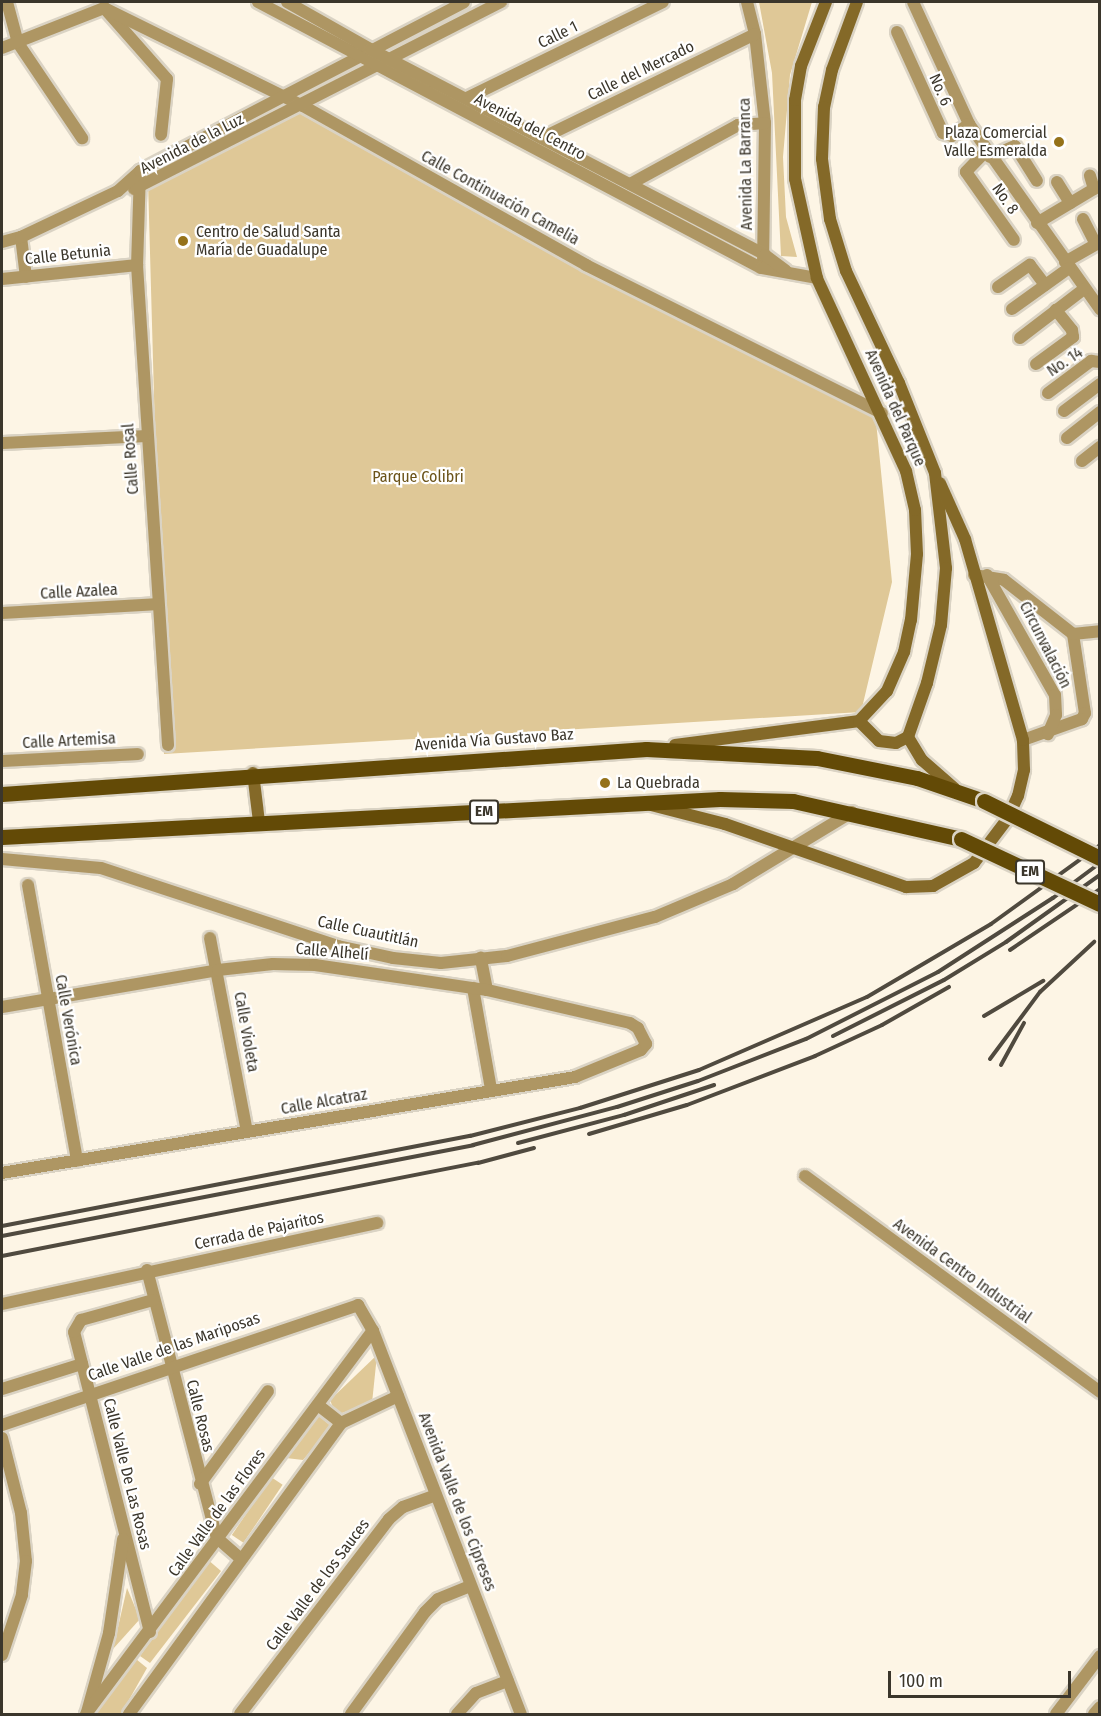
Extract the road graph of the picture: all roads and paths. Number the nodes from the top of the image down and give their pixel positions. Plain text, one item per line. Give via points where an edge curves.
1 (7, 2) edge
2 (258, 2) edge
3 (291, 2) edge
4 (464, 2) edge
5 (501, 2) edge
6 (663, 2) edge
7 (747, 2) edge
8 (826, 2) edge
9 (857, 2) edge
10 (913, 2) edge
11 (101, 5) edge
12 (897, 32) dead end
13 (755, 34) junction
14 (18, 43) junction
15 (2, 48) edge
16 (364, 52) junction
17 (384, 62) junction
18 (284, 97) junction
19 (467, 98) junction
20 (303, 106) junction
21 (765, 123) junction
22 (969, 124) junction
23 (160, 135) dead end
24 (82, 138) dead end
25 (542, 138) junction
26 (988, 154) junction
27 (140, 171) junction
28 (1090, 176) dead end
29 (1037, 181) dead end
30 (1058, 182) dead end
31 (630, 184) junction
32 (140, 189) junction
33 (118, 191) junction
34 (1070, 203) junction
35 (1083, 219) dead end
36 (1037, 223) junction
37 (21, 237) junction
38 (1014, 240) dead end
39 (2, 242) edge
40 (1098, 243) edge
41 (765, 255) junction
42 (137, 265) junction
43 (1067, 265) junction
44 (761, 268) junction
45 (790, 273) junction
46 (26, 276) junction
47 (817, 278) junction
48 (2, 279) edge
49 (1045, 285) junction
50 (998, 287) dead end
51 (1084, 289) junction
52 (1098, 304) edge
53 (1012, 309) dead end
54 (1056, 310) junction
55 (1020, 338) dead end
56 (1100, 362) edge
57 (1036, 364) dead end
58 (1100, 384) edge
59 (1048, 393) dead end
60 (1064, 411) dead end
61 (1100, 412) edge
62 (882, 413) junction
63 (146, 436) junction
64 (1067, 438) dead end
65 (2, 443) edge
66 (1100, 447) edge
67 (1082, 461) dead end
68 (935, 473) junction
69 (981, 575) junction
70 (158, 604) junction
71 (2, 613) edge
72 (1100, 631) edge
73 (1073, 634) junction
74 (859, 721) junction
75 (1048, 734) junction
76 (908, 737) junction
77 (1023, 741) junction
78 (168, 745) dead end
79 (646, 749) junction
80 (138, 753) dead end
81 (2, 761) edge
82 (253, 773) junction
83 (958, 791) junction
84 (2, 794) edge
85 (647, 804) junction
86 (852, 812) junction
87 (259, 822) junction
88 (2, 837) edge
89 (794, 849) junction
90 (1100, 858) edge
91 (2, 859) edge
92 (28, 885) dead end
93 (1100, 904) edge
94 (210, 938) dead end
95 (481, 958) junction
96 (218, 970) junction
97 (473, 988) junction
98 (487, 990) junction
99 (48, 1001) junction
100 (2, 1007) edge
101 (646, 1044) joint
102 (491, 1089) junction
103 (247, 1132) junction
104 (77, 1161) junction
105 (2, 1173) edge
106 (805, 1176) dead end
107 (377, 1223) dead end
108 (147, 1270) junction
109 (153, 1300) junction
110 (2, 1304) edge
111 (358, 1305) joint
112 (373, 1331) junction
113 (82, 1364) junction
114 (171, 1365) junction
115 (2, 1389) edge
116 (268, 1391) dead end
117 (1100, 1392) edge
118 (90, 1394) junction
119 (398, 1396) junction
120 (318, 1405) junction
121 (341, 1423) junction
122 (2, 1425) edge
123 (2, 1438) edge
124 (200, 1484) junction
125 (436, 1495) junction
126 (124, 1530) junction
127 (217, 1538) junction
128 (240, 1558) junction
129 (471, 1586) junction
130 (150, 1632) junction
131 (2, 1655) edge
132 (1100, 1656) edge
133 (508, 1681) junction
134 (1100, 1707) edge
135 (87, 1714) edge
136 (129, 1714) edge
137 (240, 1714) edge
138 (351, 1714) edge
139 (457, 1714) edge
140 (521, 1714) edge
141 (1056, 1714) edge
142 (1094, 1714) edge

1 - 14 street
2 - 16 street, Avenida del Centro
3 - 16 street, Avenida del Centro
4 - 16 street, Avenida de la Luz
5 - 17 street, Avenida de la Luz
6 - 19 street, Calle 1
7 - 13 street, Avenida La Barranca
8 - 47 main road, Avenida del Parque via 801,66 792,138 801,222
9 - 68 main road, Avenida del Parque via 832,70 824,107 822,159 830,219 846,271 899,383
10 - 22 street
11 - 14 street
11 - 18 street, Calle Continuación Camelia
11 - 23 street via 167,79
12 - 22 street, No. 6 via 943,133 952,136
13 - 21 street, Avenida La Barranca
13 - 25 street, Calle del Mercado
14 - 15 street
14 - 24 street
16 - 17 street, Avenida del Centro
16 - 18 street, Avenida de la Luz
17 - 19 street, Avenida del Centro
17 - 20 street, Avenida de la Luz
17 - 44 street, Avenida del Centro
18 - 20 street, Calle Continuación Camelia
18 - 27 street, Avenida de la Luz
19 - 25 street, Avenida del Centro
20 - 32 street, Avenida de la Luz
20 - 62 street, Calle Continuación Camelia via 586,265
21 - 31 street via 738,125
21 - 41 street, Avenida La Barranca
22 - 26 street
25 - 31 street, Avenida del Centro
26 - 29 street via 1015,146
26 - 36 street
26 - 38 street, No. 8 via 966,172
27 - 32 street, Calle Rosal
27 - 33 street, Avenida de la Luz
28 - 34 street via 1094,189
30 - 34 street
31 - 41 street, Avenida del Centro
32 - 33 street, Avenida de la Luz
32 - 42 street, Calle Rosal
33 - 37 street
34 - 36 street
35 - 40 street
36 - 43 street
37 - 39 street
37 - 46 street
40 - 43 street
41 - 44 street, Avenida La Barranca
41 - 45 street, Avenida del Centro
42 - 46 street, Calle Betunia
42 - 63 street, Calle Rosal
43 - 49 street
43 - 51 street
44 - 45 street, Avenida del Centro
45 - 47 street, Avenida del Centro
46 - 48 street, Calle Betunia
47 - 62 main road, Avenida del Parque
49 - 50 street via 1030,265
49 - 53 street
51 - 52 street
51 - 54 street
54 - 55 street
54 - 57 street via 1073,337
56 - 59 street, No. 14 via 1091,361
58 - 60 street
61 - 64 street
62 - 74 main road, Avenida del Parque via 906,471 915,510 917,554 904,651 887,691
63 - 65 street
63 - 70 street, Calle Rosal
66 - 67 street
68 - 69 main road
68 - 76 main road, Avenida del Parque via 946,568 941,625
69 - 73 street, Circunvalación via 1004,580
69 - 75 street, Circunvalación via 1055,696 1056,715
69 - 77 main road
70 - 71 street, Calle Azalea
70 - 78 street, Calle Rosal
72 - 73 street, Circunvalación
73 - 75 street, Circunvalación via 1085,713 1078,723
74 - 76 main road via 879,741 896,743
74 - 79 main road
75 - 77 street, Circunvalación
76 - 83 main road via 922,760
77 - 89 main road via 1024,770 1008,818 974,863 957,876 933,886 906,886
79 - 82 main road, Avenida Vía Gustavo Baz
79 - 83 main road, Avenida Vía Gustavo Baz via 817,758 875,768
80 - 81 street, Calle Artemisa
82 - 84 main road, Avenida Vía Gustavo Baz
82 - 87 main road
83 - 90 main road, Avenida Vía Gustavo Baz, bridge
85 - 86 main road, EM via 720,799 794,801
85 - 87 main road, EM
85 - 89 main road via 725,824
86 - 89 street, Calle Cuautitlán
86 - 93 main road, EM, bridge via 962,839
87 - 88 main road, EM
89 - 95 street, Calle Cuautitlán via 733,884 655,916 507,956
91 - 95 street, Calle Cuautitlán via 101,868 327,943 393,958 441,963
92 - 99 street, Calle Verónica
94 - 96 street, Calle Violeta
95 - 98 street
96 - 97 street, Calle Alhelí via 315,965
96 - 99 street, Calle Alhelí
96 - 103 street, Calle Violeta
97 - 98 street, Calle Alhelí
97 - 102 street
98 - 101 street, Calle Alhelí via 630,1023 638,1028
99 - 100 street, Calle Alhelí
99 - 104 street, Calle Verónica
101 - 102 street, Calle Alcatraz via 641,1050 574,1077
102 - 103 street, Calle Alcatraz
103 - 104 street, Calle Alcatraz
104 - 105 street, Calle Alcatraz
106 - 117 street, Avenida Centro Industrial
107 - 108 street, Cerrada de Pajaritos
108 - 109 street, Calle Rosas
108 - 110 street, Cerrada de Pajaritos
109 - 113 street, Calle Valle De Las Rosas via 76,1324 74,1332
109 - 114 street, Calle Rosas
111 - 112 street, Avenida Valle de los Cipreses
111 - 114 street, Calle Valle de las Mariposas
112 - 119 street, Avenida Valle de los Cipreses
112 - 120 street, Calle Valle de las Flores
113 - 115 street, Calle Valle de las Mariposas
113 - 118 street, Calle Valle De Las Rosas
114 - 118 street, Calle Valle de las Mariposas
114 - 124 street, Calle Rosas
116 - 124 street
118 - 122 street, Calle Valle de las Mariposas
118 - 126 street, Calle Valle De Las Rosas
119 - 121 street
119 - 125 street, Avenida Valle de los Cipreses
120 - 121 street
120 - 127 street, Calle Valle de las Flores
121 - 128 street
123 - 131 street via 21,1513 26,1561 22,1595
124 - 127 street, Calle Rosas
125 - 129 street, Avenida Valle de los Cipreses
125 - 137 street, Calle Valle de los Sauces via 403,1507 389,1519
126 - 130 street, Calle Valle De Las Rosas
126 - 135 street via 109,1633
127 - 128 street
127 - 130 street, Calle Valle de las Flores
128 - 136 street
129 - 133 street, Avenida Valle de los Cipreses
129 - 138 street via 438,1599 425,1612
130 - 135 street, Calle Valle de las Flores
132 - 141 street
133 - 139 street via 476,1693
133 - 140 street, Avenida Valle de los Cipreses
134 - 142 street

